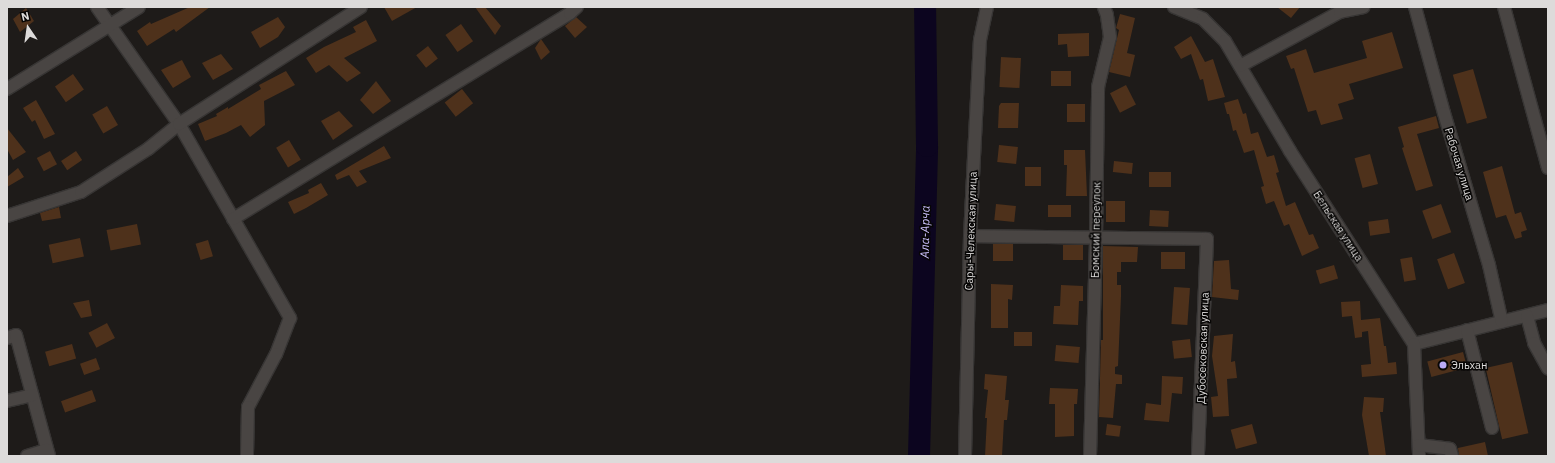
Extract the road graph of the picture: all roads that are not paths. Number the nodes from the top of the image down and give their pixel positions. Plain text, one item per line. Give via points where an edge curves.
1 (97, 7) edge
2 (139, 7) edge
3 (361, 7) edge
4 (577, 7) edge
5 (987, 7) edge
6 (1104, 7) edge
7 (1174, 7) edge
8 (1363, 7) edge
9 (1415, 7) edge
10 (1504, 7) edge
11 (1338, 10) edge
12 (109, 26) junction
13 (1240, 66) junction
14 (7, 89) edge
15 (179, 124) junction
16 (1548, 168) edge
17 (7, 216) edge
18 (234, 219) junction
19 (970, 236) junction
20 (1096, 238) junction
21 (1548, 310) edge
22 (1527, 316) junction
23 (1502, 322) junction
24 (1467, 330) junction
25 (7, 338) edge
26 (1414, 344) junction
27 (1548, 368) edge
28 (32, 394) junction
29 (7, 401) edge
30 (1492, 428) dead end
31 (1419, 451) edge
32 (48, 453) edge
33 (27, 456) edge
34 (247, 456) edge
35 (965, 456) edge
36 (1090, 456) edge
37 (1198, 456) edge
38 (1452, 456) edge

1 - 12 street
2 - 12 street
3 - 15 street
4 - 18 street
5 - 19 street, Сары-Челекская улица via 980,40
6 - 20 street, Бомский переулок via 1110,37 1098,87
7 - 13 street, Бельская улица via 1203,19 1225,41
8 - 11 street
9 - 23 street, Рабочая улица via 1489,265
10 - 16 street
11 - 13 street
12 - 14 street
12 - 15 street
13 - 26 street, Бельская улица via 1290,151
15 - 17 street via 148,149 81,192
15 - 18 street
18 - 34 street via 290,318 276,354 248,407
19 - 20 street
19 - 35 street, Сары-Челекская улица
20 - 36 street, Бомский переулок
20 - 37 street, Дубосековская улица via 1207,239
21 - 22 street
22 - 23 street
22 - 27 street via 1534,343
23 - 24 street
24 - 26 street
24 - 30 street
25 - 28 street via 16,335
26 - 31 street
28 - 29 street
28 - 32 street
31 - 38 street via 1450,449
32 - 33 street

